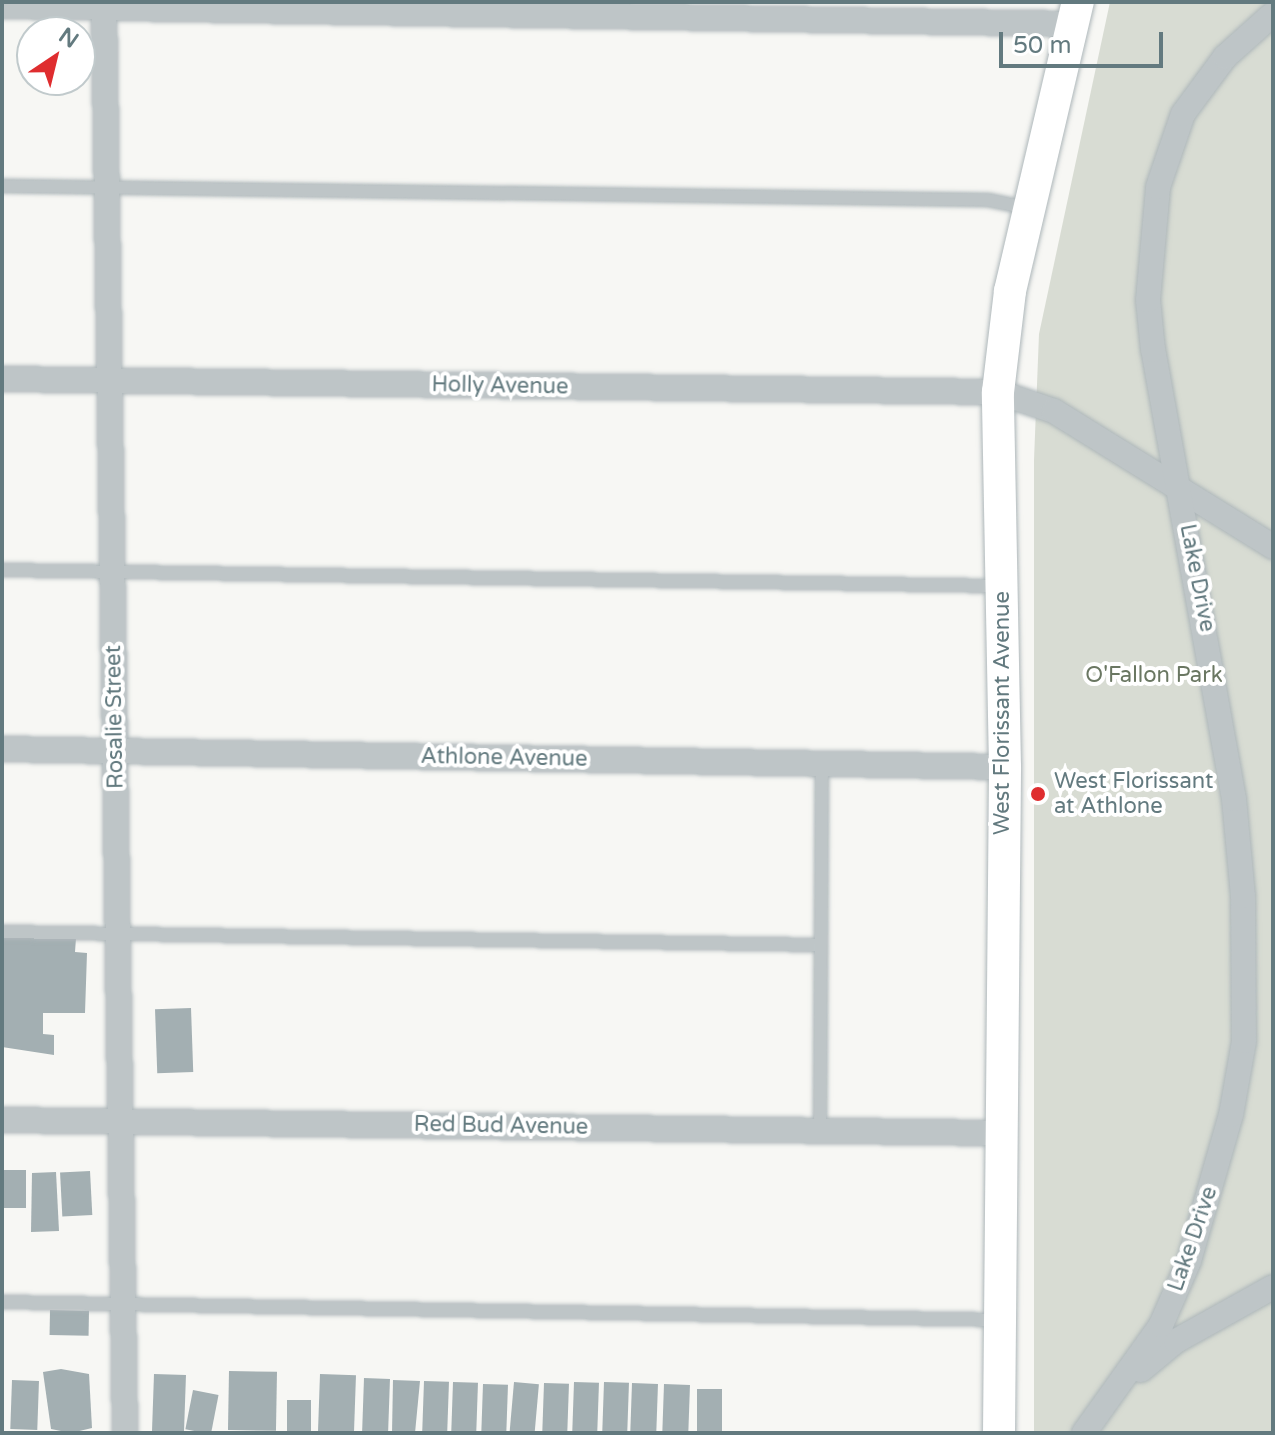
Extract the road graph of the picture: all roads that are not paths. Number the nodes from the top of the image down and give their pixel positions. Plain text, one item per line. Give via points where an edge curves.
1 (104, 5) edge
2 (2, 6) edge
3 (1075, 13) edge
4 (1273, 14) edge
5 (2, 186) edge
6 (108, 187) junction
7 (1028, 208) junction
8 (2, 379) edge
9 (112, 381) junction
10 (998, 392) junction
11 (1179, 488) junction
12 (1273, 547) edge
13 (2, 570) edge
14 (114, 572) junction
15 (1002, 586) junction
16 (2, 749) edge
17 (115, 750) junction
18 (822, 764) junction
19 (1005, 767) junction
20 (2, 932) edge
21 (117, 934) junction
22 (819, 945) junction
23 (2, 1120) edge
24 (119, 1121) junction
25 (820, 1130) junction
26 (1000, 1133) junction
27 (1273, 1287) edge
28 (2, 1302) edge
29 (122, 1303) junction
30 (1000, 1320) junction
31 (1123, 1384) junction
32 (125, 1433) edge
33 (999, 1433) edge
34 (1084, 1433) edge

1 - 2 street
1 - 3 street
1 - 6 street, Rosalie Street
3 - 7 main road, West Florissant Avenue
4 - 11 street, Lake Drive via 1202,84 1183,114 1158,187 1148,300
5 - 6 lane
6 - 7 lane via 988,200
6 - 9 street, Rosalie Street
7 - 10 main road, West Florissant Avenue via 1010,291
8 - 9 street, Holly Avenue
9 - 10 street, Holly Avenue
9 - 14 street, Rosalie Street
10 - 11 street, Holly Avenue via 1054,411
10 - 15 main road, West Florissant Avenue
11 - 12 street, Holly Avenue
11 - 31 street, Lake Drive via 1234,799 1243,896 1244,1041 1231,1115 1189,1261 1161,1325
13 - 14 lane
14 - 15 lane
14 - 17 street, Rosalie Street
15 - 19 main road, West Florissant Avenue
16 - 17 street, Athlone Avenue
17 - 18 street, Athlone Avenue
17 - 21 street, Rosalie Street
18 - 19 street, Athlone Avenue
18 - 22 lane
19 - 26 main road, West Florissant Avenue
20 - 21 lane
21 - 22 lane
21 - 24 street, Rosalie Street
22 - 25 lane
23 - 24 street, Red Bud Avenue
24 - 25 street, Red Bud Avenue
24 - 29 street, Rosalie Street
25 - 26 street, Red Bud Avenue
26 - 30 main road, West Florissant Avenue
27 - 31 street via 1176,1341
28 - 29 lane
29 - 30 lane
29 - 32 street, Rosalie Street
30 - 33 main road, West Florissant Avenue
31 - 34 street, Lake Drive

